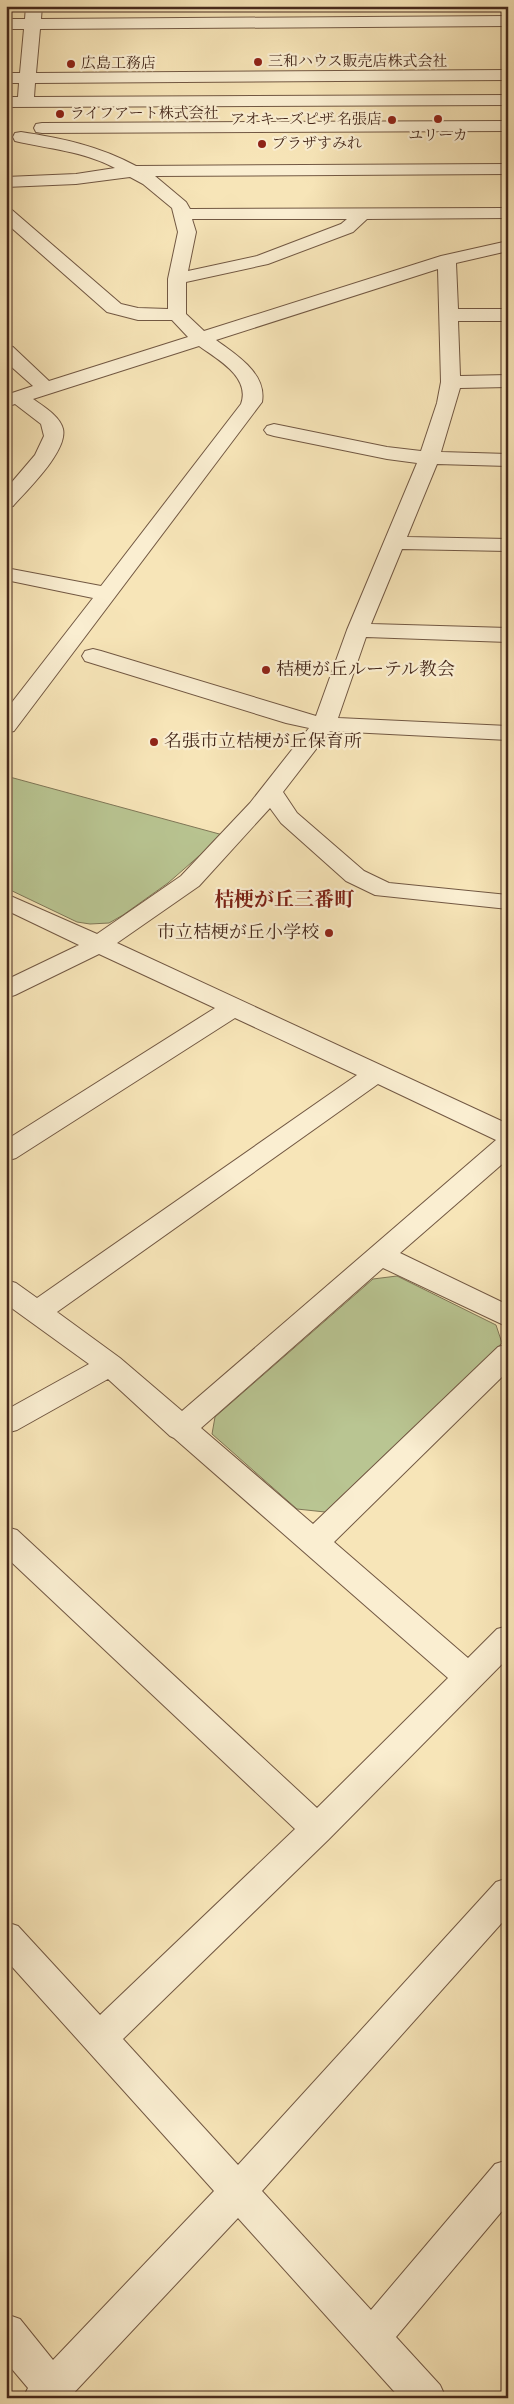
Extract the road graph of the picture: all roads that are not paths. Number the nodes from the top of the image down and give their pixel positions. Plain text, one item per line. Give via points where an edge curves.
1 (34, 6) edge
2 (166, 6) edge
3 (285, 6) edge
4 (412, 14) edge
5 (508, 21) edge
6 (286, 22) junction
7 (166, 23) junction
8 (6, 24) edge
9 (32, 24) junction
10 (508, 76) edge
11 (6, 78) edge
12 (508, 88) edge
13 (6, 90) edge
14 (27, 90) junction
15 (508, 100) edge
16 (6, 102) edge
17 (508, 126) edge
18 (17, 134) edge
19 (505, 169) edge
20 (134, 171) junction
21 (6, 182) edge
22 (507, 200) edge
23 (363, 213) junction
24 (6, 214) edge
25 (183, 214) junction
26 (14, 231) edge
27 (508, 246) edge
28 (447, 260) junction
29 (177, 280) junction
30 (177, 315) junction
31 (450, 315) junction
32 (508, 315) edge
33 (200, 338) junction
34 (6, 351) edge
35 (451, 382) junction
36 (508, 382) edge
37 (46, 388) junction
38 (12, 399) edge
39 (274, 430) dead end
40 (429, 458) junction
41 (508, 460) edge
42 (6, 502) edge
43 (395, 543) junction
44 (508, 545) edge
45 (6, 574) edge
46 (106, 594) junction
47 (358, 630) junction
48 (508, 636) edge
49 (93, 656) dead end
50 (324, 724) junction
51 (6, 726) edge
52 (508, 733) edge
53 (270, 791) junction
54 (6, 901) edge
55 (508, 902) edge
56 (98, 944) junction
57 (6, 990) edge
58 (234, 1007) junction
59 (375, 1074) junction
60 (508, 1135) edge
61 (508, 1144) edge
62 (6, 1152) edge
63 (382, 1256) junction
64 (6, 1290) edge
65 (37, 1312) junction
66 (508, 1317) edge
67 (508, 1354) edge
68 (110, 1365) junction
69 (6, 1423) edge
70 (181, 1429) junction
71 (6, 1538) edge
72 (314, 1542) junction
73 (508, 1638) edge
74 (469, 1677) junction
75 (317, 1829) junction
76 (508, 1892) edge
77 (6, 1936) edge
78 (100, 2038) junction
79 (508, 2176) edge
80 (239, 2190) junction
81 (6, 2332) edge
82 (372, 2337) junction
83 (48, 2393) edge
84 (426, 2398) edge

1 - 9 street
2 - 7 street
3 - 6 street
4 - 5 street
4 - 6 street
6 - 7 street
7 - 9 street
8 - 9 street
9 - 14 street
10 - 14 street
11 - 14 street
12 - 14 street
13 - 14 street
14 - 15 street
14 - 16 street
14 - 18 street
17 - 18 street
18 - 20 street via 92,152
19 - 20 street
19 - 22 street
20 - 21 street via 76,179
20 - 25 street via 174,199
22 - 23 street
23 - 25 street
23 - 29 street via 347,228 262,260
24 - 26 street
25 - 29 street via 187,232
26 - 30 street via 114,308 138,314
27 - 28 street
28 - 31 street
28 - 33 street
29 - 30 street
30 - 33 street
31 - 32 street
31 - 35 street
33 - 37 street
33 - 46 street via 248,378 253,392 252,402
34 - 37 street
35 - 36 street
35 - 40 street
37 - 38 street
38 - 42 street via 50,422 54,429 53,439 43,458
39 - 40 street via 368,450
40 - 41 street
40 - 43 street
43 - 44 street
43 - 47 street
45 - 46 street
46 - 51 street
47 - 48 street
47 - 50 street
49 - 50 street via 294,718
50 - 52 street
50 - 53 street
53 - 55 street via 290,818 355,876 384,890
53 - 56 street via 190,881
54 - 56 street
56 - 57 street
56 - 58 street
58 - 59 street
58 - 62 street
59 - 60 street
59 - 65 street
61 - 63 street
63 - 66 street
63 - 70 street
64 - 65 street
65 - 68 street
67 - 72 street
68 - 69 street
68 - 70 street
70 - 72 street
71 - 75 street
72 - 74 street
73 - 74 street
74 - 75 street
75 - 78 street
76 - 80 street
77 - 78 street
78 - 80 street
79 - 82 street
80 - 82 street
80 - 83 street
81 - 83 street
82 - 84 street

